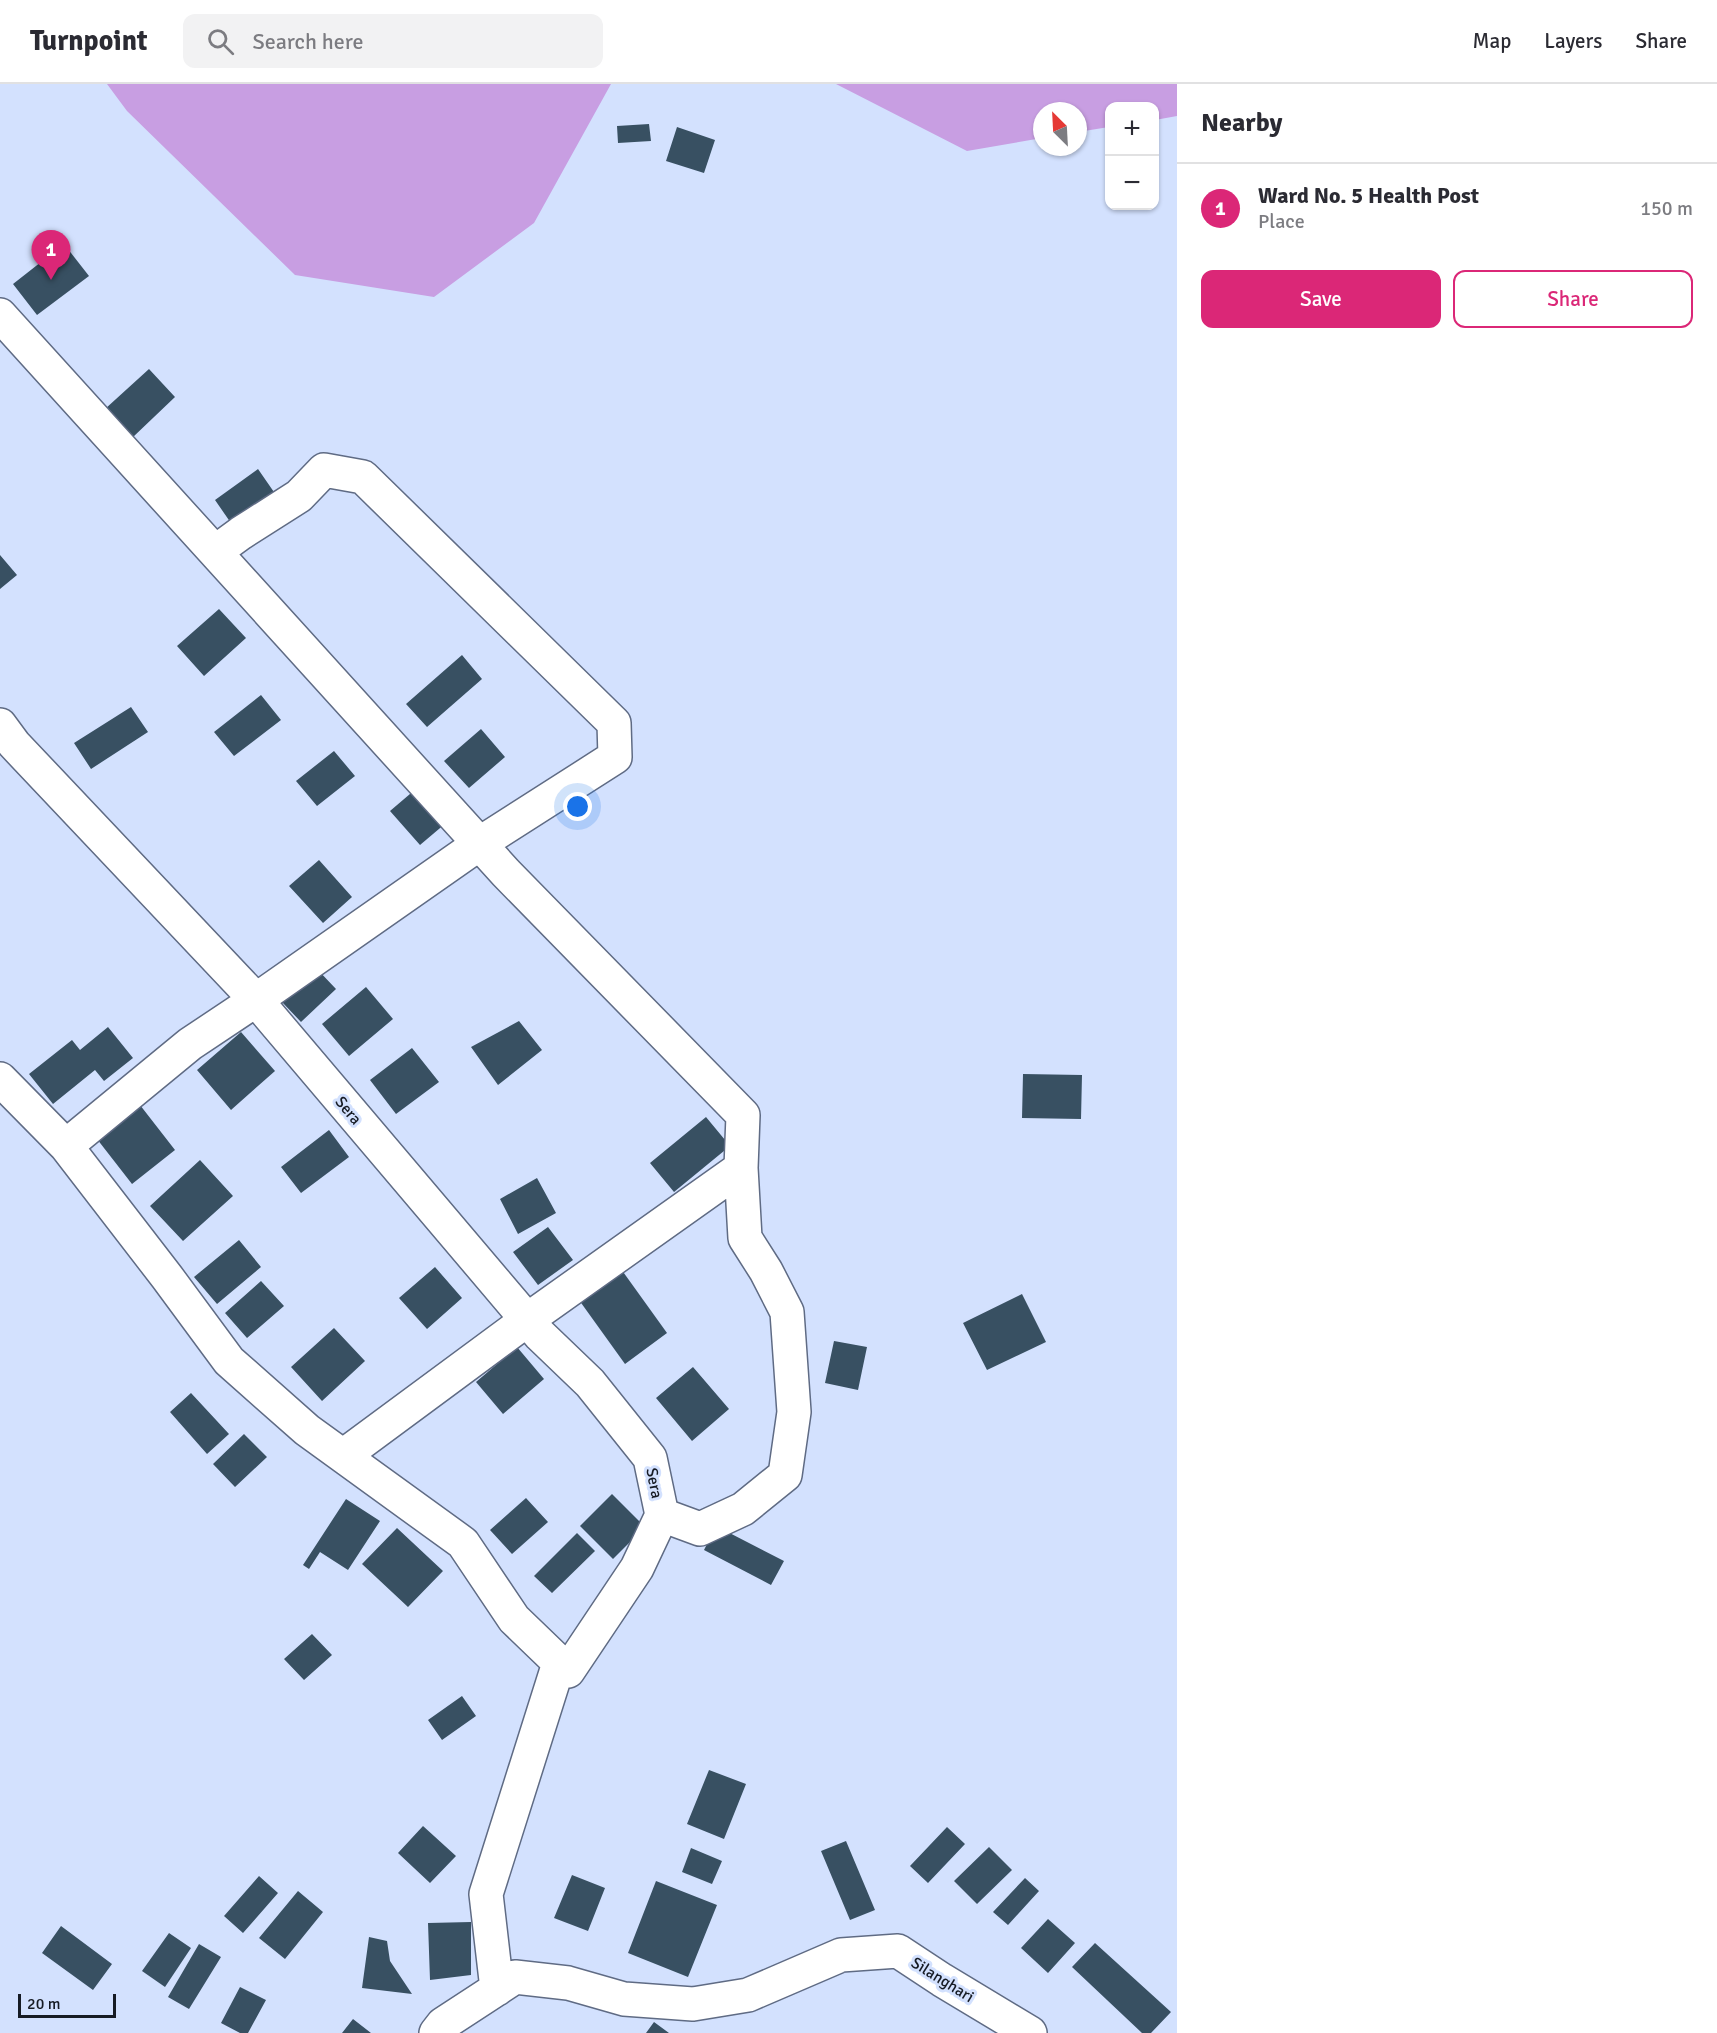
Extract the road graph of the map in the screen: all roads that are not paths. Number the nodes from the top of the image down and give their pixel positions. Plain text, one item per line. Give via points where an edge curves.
1 (0, 315) edge
2 (215, 552) junction
3 (0, 725) edge
4 (479, 844) junction
5 (256, 1000) junction
6 (0, 1079) edge
7 (66, 1146) junction
8 (741, 1168) junction
9 (527, 1320) junction
10 (343, 1456) junction
11 (662, 1515) junction
12 (559, 1663) junction
13 (497, 1989) junction
14 (436, 2033) edge
15 (1030, 2033) edge

1 - 2 street
2 - 4 street
2 - 4 street via 299,496 324,471 363,477 614,723 615,757
3 - 5 street, Sera
4 - 5 street
4 - 8 street via 743,1115
5 - 7 street via 190,1044
5 - 9 street, Sera
6 - 7 street
7 - 10 street via 229,1362
8 - 9 street
8 - 11 street via 745,1238 787,1312 794,1412 785,1475 743,1509 700,1529
9 - 10 street
9 - 11 street, Sera via 590,1383 650,1458
10 - 12 street via 463,1543 514,1619
11 - 12 street, Sera via 637,1568 568,1671
12 - 13 street via 486,1894
13 - 14 street, Silanghari via 443,2024
13 - 15 street, Silanghari via 515,1977 568,1983 624,1999 693,2004 748,1995 841,1955 898,1951

